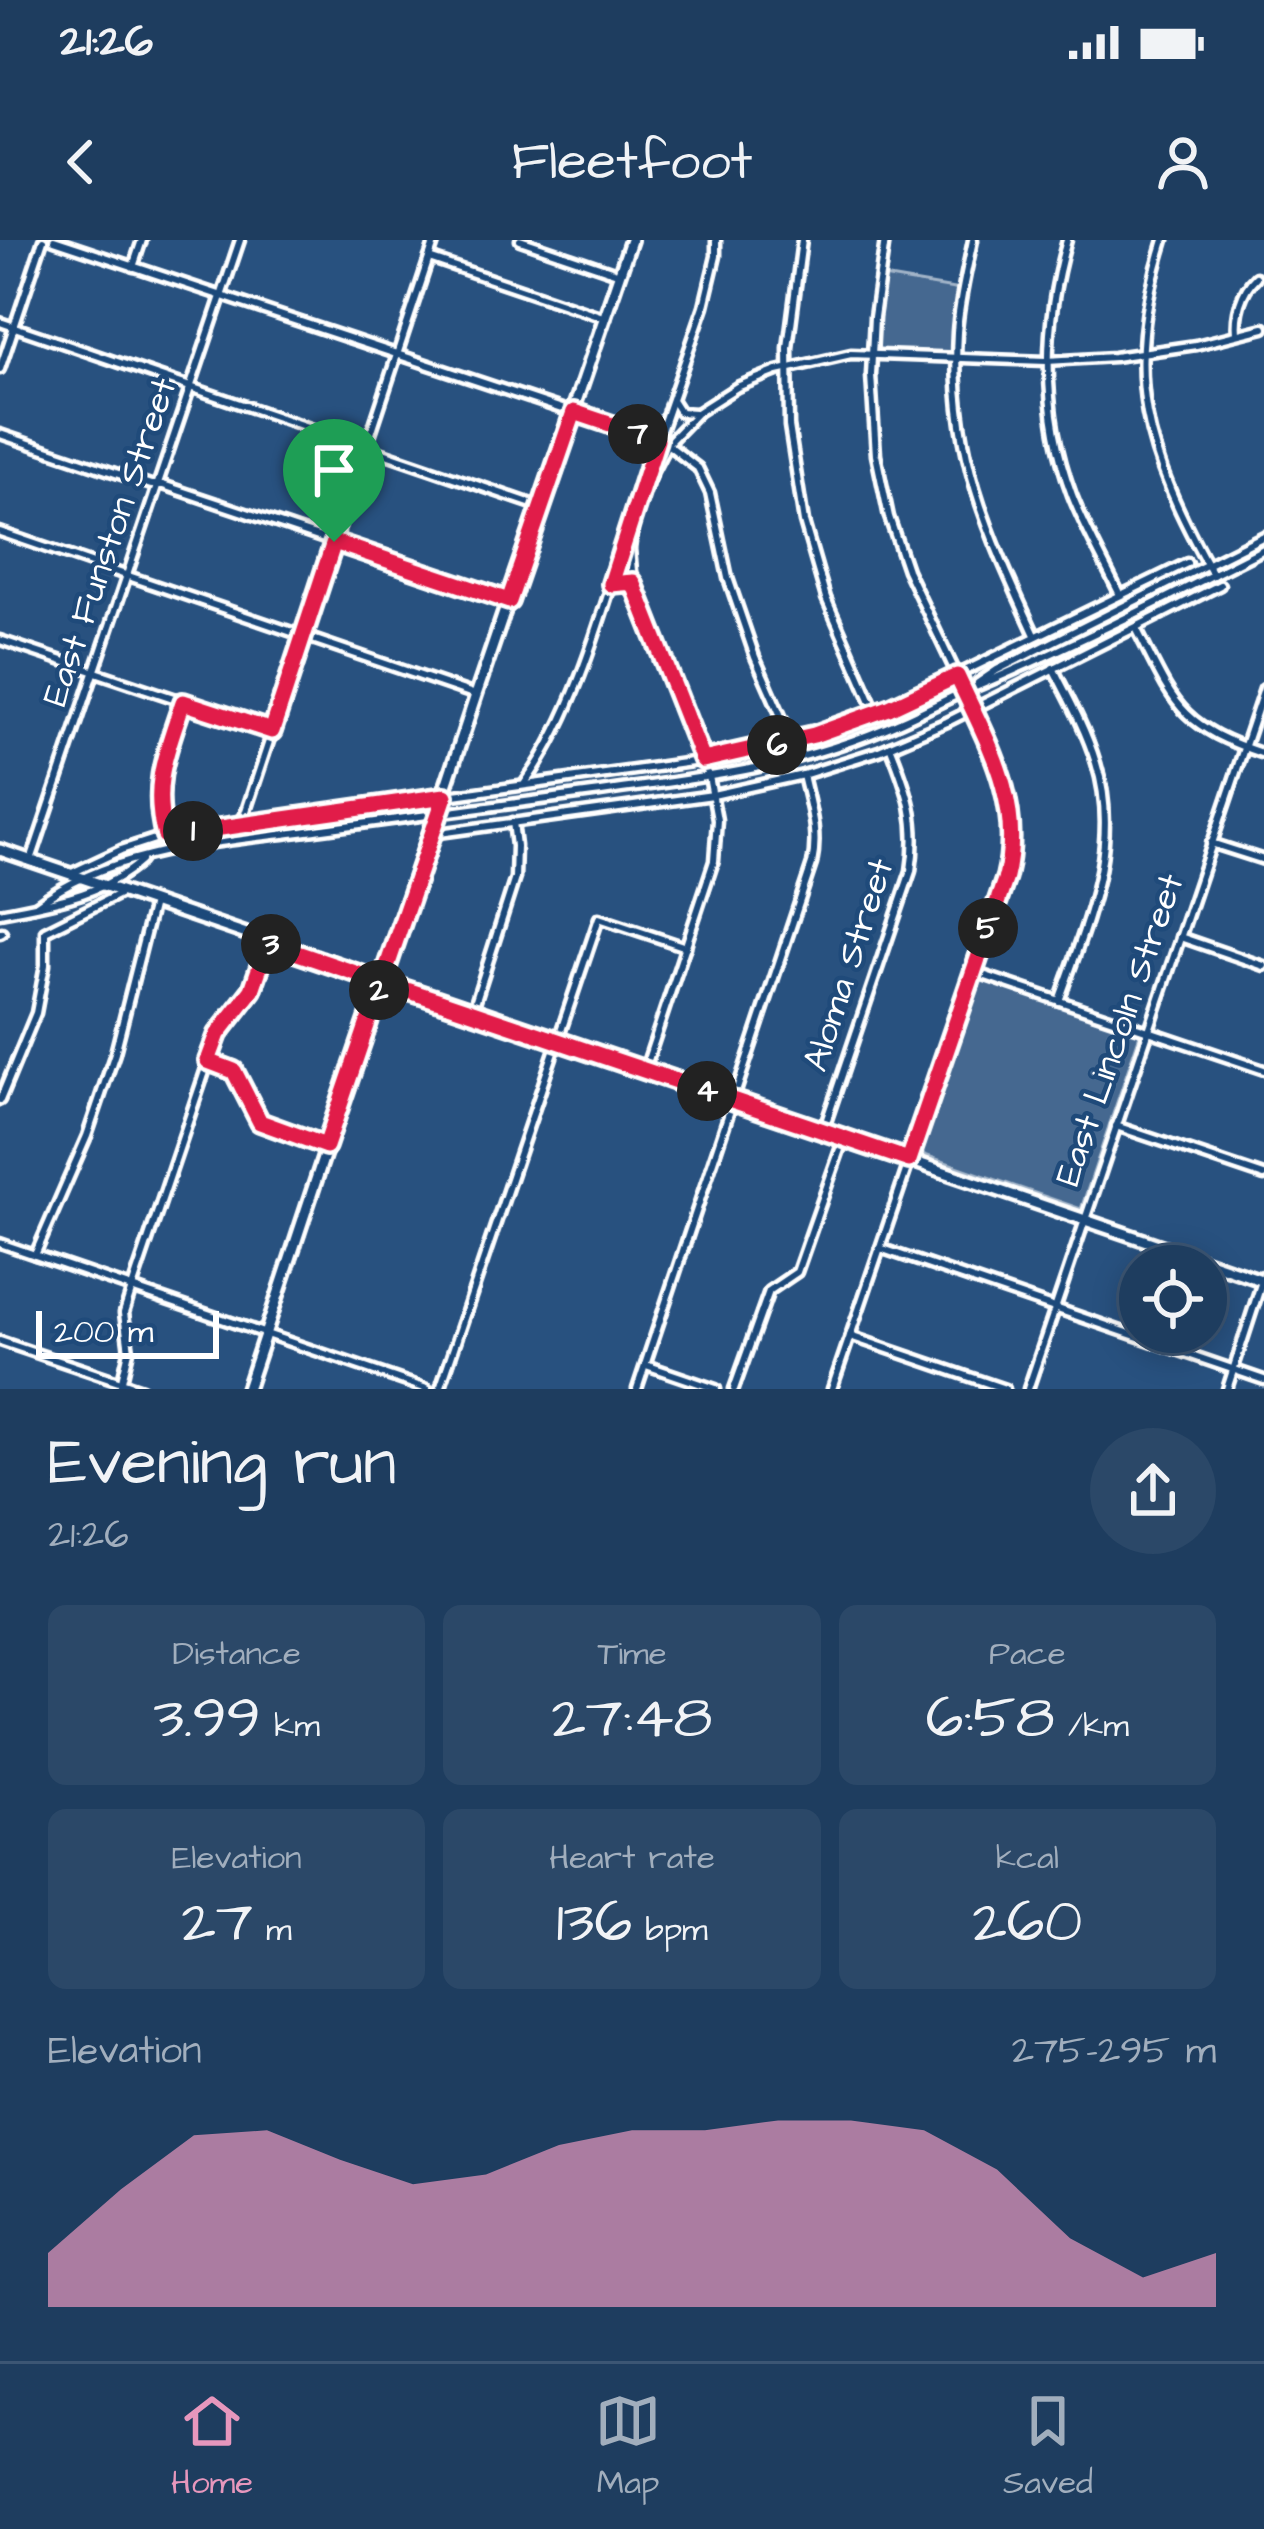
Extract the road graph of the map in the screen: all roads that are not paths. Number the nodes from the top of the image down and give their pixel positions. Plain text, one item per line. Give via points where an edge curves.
1 (44, 240) edge
2 (54, 240) edge
3 (142, 240) edge
4 (239, 240) edge
5 (435, 240) edge
6 (520, 240) edge
7 (631, 240) edge
8 (716, 240) edge
9 (802, 240) edge
10 (885, 240) edge
11 (973, 240) edge
12 (1067, 240) edge
13 (1164, 240) edge
14 (429, 258) junction
15 (133, 267) junction
16 (621, 274) junction
17 (1256, 278) dead end
18 (221, 296) junction
19 (606, 318) junction
20 (0, 322) edge
21 (14, 326) junction
22 (1264, 328) edge
23 (1237, 335) junction
24 (1142, 353) junction
25 (398, 354) junction
26 (872, 354) junction
27 (957, 356) junction
28 (1048, 362) junction
29 (0, 369) edge
30 (788, 369) junction
31 (190, 388) junction
32 (673, 396) junction
33 (574, 412) junction
34 (698, 412) junction
35 (0, 434) edge
36 (657, 440) junction
37 (667, 444) junction
38 (366, 448) junction
39 (158, 485) junction
40 (636, 504) junction
41 (542, 507) junction
42 (0, 532) edge
43 (1264, 536) edge
44 (334, 542) junction
45 (1263, 551) edge
46 (1187, 563) dead end
47 (1207, 564) junction
48 (1213, 575) junction
49 (127, 577) junction
50 (633, 582) junction
51 (611, 584) junction
52 (1220, 585) dead end
53 (1120, 595) junction
54 (509, 601) junction
55 (1136, 628) junction
56 (1036, 635) junction
57 (303, 637) junction
58 (0, 640) edge
59 (1053, 668) junction
60 (94, 672) junction
61 (957, 676) junction
62 (1264, 689) edge
63 (964, 692) junction
64 (476, 695) junction
65 (183, 702) junction
66 (973, 709) junction
67 (876, 713) junction
68 (272, 731) junction
69 (791, 741) junction
70 (890, 746) junction
71 (1244, 747) junction
72 (1264, 754) edge
73 (703, 760) junction
74 (709, 776) junction
75 (803, 776) junction
76 (525, 784) junction
77 (712, 795) junction
78 (445, 796) junction
79 (439, 814) junction
80 (513, 822) junction
81 (242, 824) junction
82 (432, 834) junction
83 (165, 836) junction
84 (1211, 843) junction
85 (0, 850) edge
86 (143, 859) junction
87 (31, 860) junction
88 (1264, 860) edge
89 (71, 874) junction
90 (85, 878) junction
91 (103, 885) junction
92 (124, 892) junction
93 (153, 903) junction
94 (37, 905) junction
95 (0, 913) edge
96 (1180, 937) junction
97 (268, 943) junction
98 (686, 947) junction
99 (1264, 965) edge
100 (974, 972) junction
101 (382, 982) junction
102 (1059, 1001) junction
103 (472, 1012) junction
104 (1148, 1031) junction
105 (557, 1040) junction
106 (208, 1061) junction
107 (645, 1070) junction
108 (1264, 1070) edge
109 (0, 1100) edge
110 (734, 1101) junction
111 (1116, 1126) junction
112 (823, 1131) junction
113 (844, 1138) junction
114 (326, 1146) junction
115 (909, 1160) junction
116 (1264, 1176) edge
117 (1084, 1220) junction
118 (0, 1243) edge
119 (880, 1248) junction
120 (35, 1255) junction
121 (1263, 1279) edge
122 (132, 1288) junction
123 (1055, 1308) junction
124 (265, 1334) junction
125 (850, 1336) junction
126 (0, 1341) edge
127 (645, 1365) junction
128 (1234, 1369) junction
129 (1264, 1379) edge
130 (121, 1385) edge
131 (142, 1389) edge
132 (247, 1389) edge
133 (427, 1389) edge
134 (440, 1389) edge
135 (637, 1389) edge
136 (716, 1389) edge
137 (734, 1389) edge
138 (832, 1389) edge
139 (1004, 1389) edge
140 (1028, 1389) edge
141 (1227, 1389) edge

1 - 21 street
2 - 15 street
3 - 15 street
4 - 18 street, East Funston Street
5 - 14 street
6 - 16 street
7 - 16 main road
8 - 32 street
9 - 30 street
10 - 26 street
11 - 27 street
12 - 28 street via 1054,284
13 - 24 street
14 - 19 street
14 - 25 street
15 - 18 street
16 - 19 main road
17 - 23 street via 1242,298
18 - 25 street
18 - 31 street, East Funston Street
19 - 33 main road
20 - 21 street
21 - 29 street
21 - 31 street
22 - 23 street
23 - 24 street
24 - 28 street
24 - 47 street via 1154,451
25 - 33 street
25 - 38 street
26 - 27 street
26 - 30 street
26 - 61 street via 876,455 889,517
27 - 28 street
27 - 56 street via 974,487
28 - 53 street via 1071,491
30 - 34 street
30 - 67 street via 804,522 826,598
31 - 38 street
31 - 39 street, East Funston Street
32 - 34 street via 680,412
32 - 36 street
33 - 36 street
33 - 41 main road
34 - 37 street
35 - 39 street
36 - 37 street
36 - 40 street
37 - 40 street
37 - 69 street via 704,478 728,578
38 - 41 street
38 - 44 street
39 - 44 street
39 - 49 street, East Funston Street
40 - 50 street
40 - 51 street
41 - 54 main road
42 - 49 street
43 - 47 street
44 - 54 street
44 - 57 street
45 - 48 street
46 - 53 street
47 - 48 street
47 - 63 street
48 - 63 street
49 - 57 street
49 - 60 street, East Funston Street
50 - 51 street
50 - 73 street
51 - 76 street via 563,719
52 - 55 street
53 - 56 street
54 - 64 main road
55 - 59 street
55 - 71 street via 1182,711
56 - 61 street
57 - 64 street
57 - 68 street
58 - 60 street
59 - 66 street
59 - 102 street via 1095,758 1106,826 1094,899
60 - 65 street
60 - 87 street, East Funston Street
61 - 63 street
61 - 67 street
62 - 71 street, East Lincoln Street
63 - 66 street
63 - 74 street via 826,749
64 - 78 main road
65 - 68 street
65 - 83 street via 158,785
66 - 70 street
66 - 100 street via 1004,781 1011,834 1006,877
67 - 69 street
68 - 81 street
69 - 73 street
70 - 75 street
70 - 112 street, Aloma Street via 914,813 911,871
71 - 72 street
71 - 84 street, East Lincoln Street
73 - 74 street
73 - 76 street
74 - 77 street
74 - 79 street
75 - 77 street
75 - 110 street via 815,849
76 - 78 street
77 - 80 street
77 - 98 street via 714,861
78 - 79 main road
78 - 81 street
79 - 82 main road
79 - 86 street
80 - 82 street
80 - 103 street via 515,878
81 - 83 street
82 - 101 main road
83 - 89 street
84 - 88 street
84 - 96 street, East Lincoln Street
85 - 87 main road
86 - 90 street
86 - 91 street
87 - 89 main road
89 - 90 main road
90 - 91 main road
90 - 94 street
91 - 92 main road
91 - 94 street
92 - 93 main road
92 - 109 street via 45,931 36,1013
93 - 97 main road
93 - 120 street via 115,1053
94 - 95 street
96 - 99 street
96 - 104 street, East Lincoln Street
97 - 101 main road
97 - 106 street via 252,990
98 - 105 street via 599,918
98 - 107 street
100 - 102 street
100 - 115 street
101 - 103 main road
101 - 114 main road
102 - 104 street
103 - 105 main road
104 - 108 street
104 - 111 street, East Lincoln Street
105 - 107 main road
105 - 134 street
106 - 114 street via 234,1071 257,1119
106 - 122 street
107 - 110 main road
110 - 112 main road
110 - 127 street
111 - 116 street
111 - 117 street, East Lincoln Street
112 - 113 main road
113 - 115 main road
113 - 137 street via 797,1272 769,1291
114 - 124 main road
115 - 117 main road
115 - 119 street
117 - 121 main road
117 - 123 street, East Lincoln Street
118 - 120 street
119 - 123 street
119 - 125 street
120 - 122 street
121 - 128 street
122 - 124 street
122 - 130 street
123 - 128 street
123 - 140 street, East Lincoln Street
124 - 132 main road
124 - 133 street
125 - 138 street
125 - 139 street
126 - 130 street
127 - 135 street
127 - 136 street
128 - 129 street
128 - 141 street
130 - 131 street

